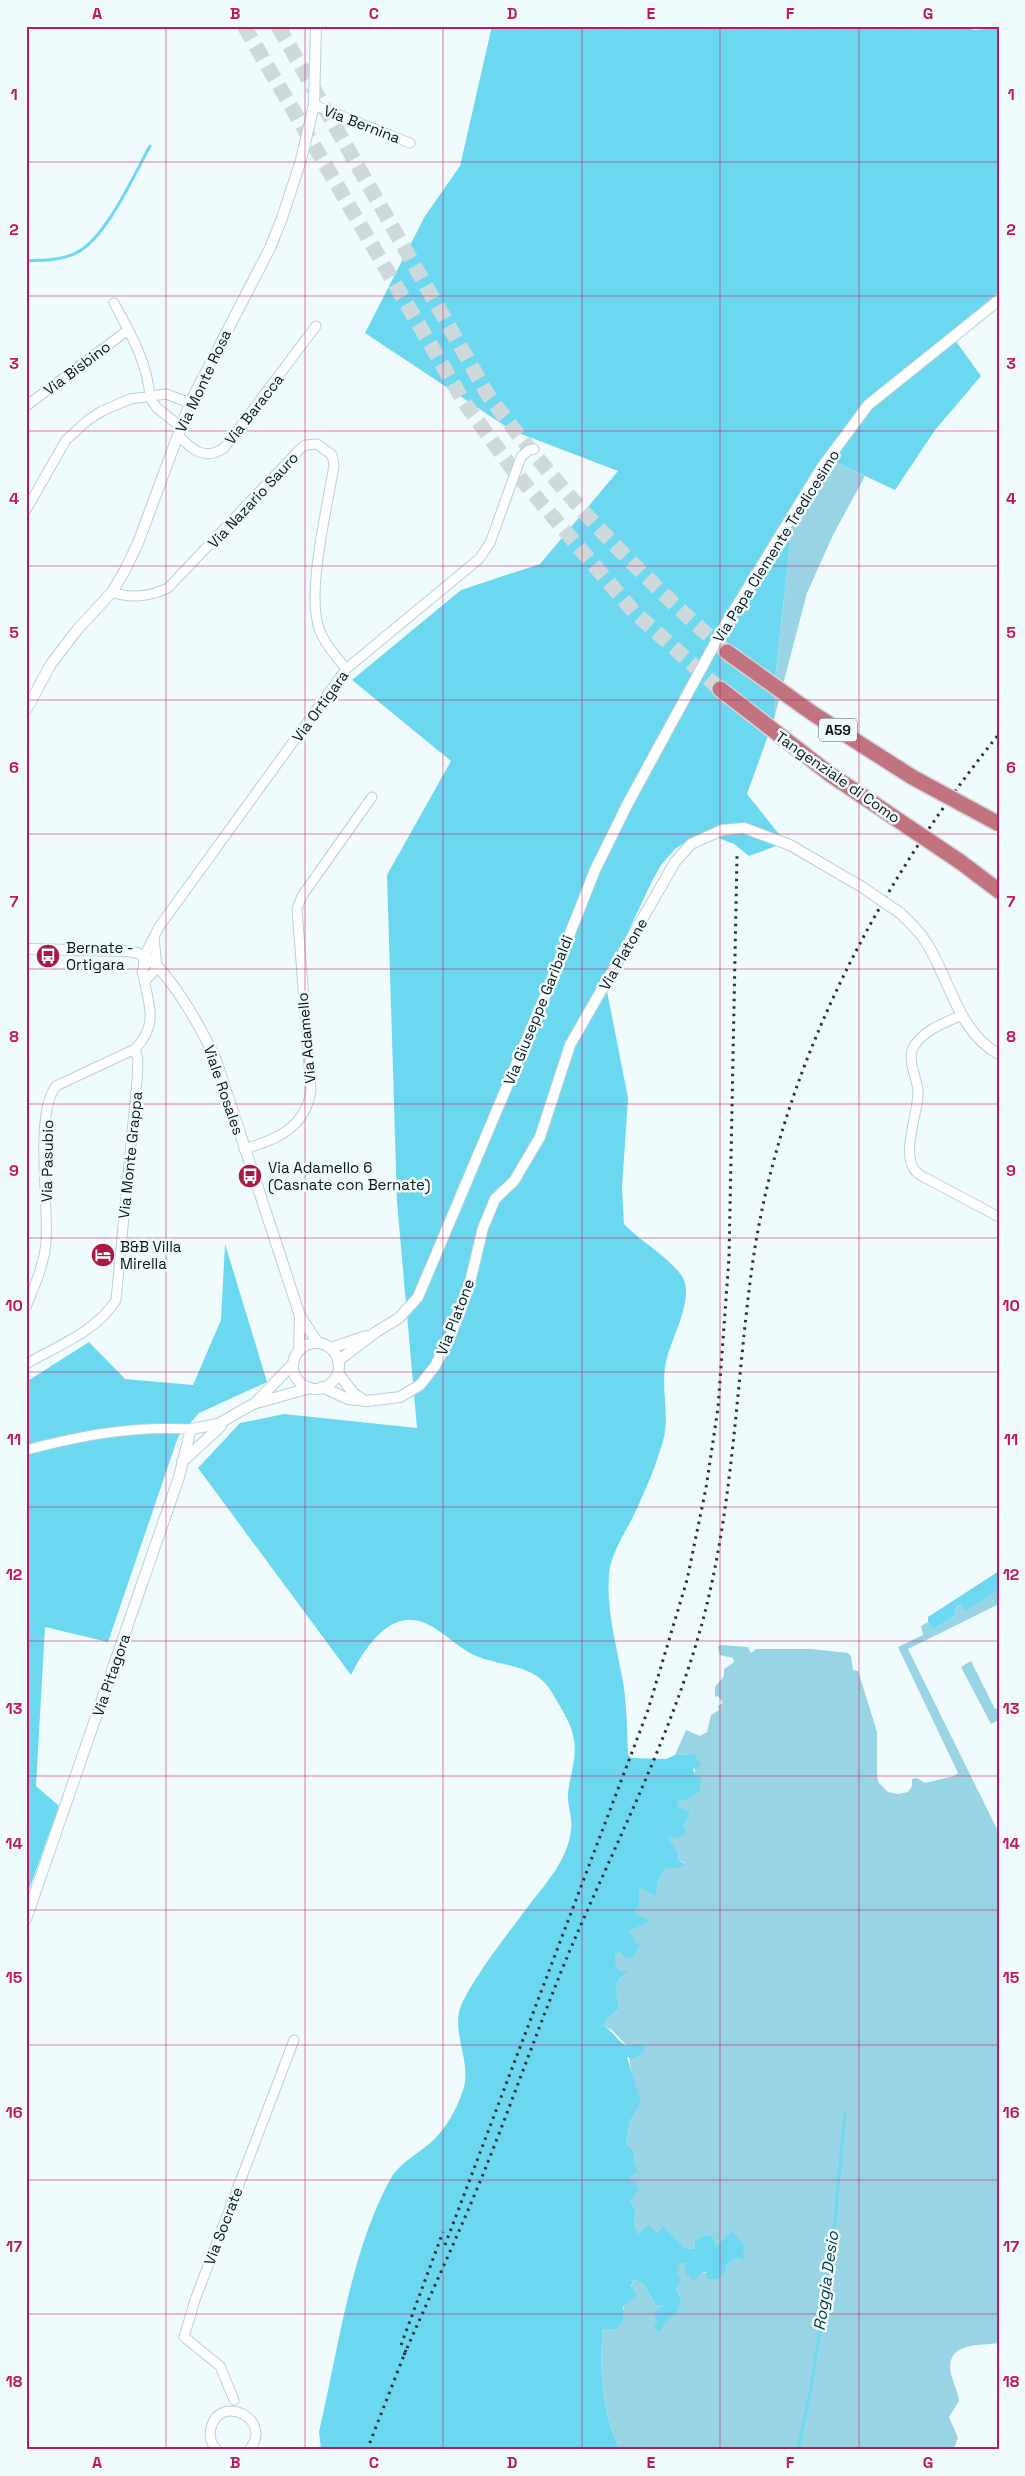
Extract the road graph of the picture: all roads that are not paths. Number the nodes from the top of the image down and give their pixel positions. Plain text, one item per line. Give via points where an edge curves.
1 (316, 26) edge
2 (314, 105) junction
3 (410, 143) dead end
4 (999, 300) edge
5 (114, 303) dead end
6 (316, 326) dead end
7 (128, 330) junction
8 (150, 398) junction
9 (190, 403) junction
10 (26, 406) edge
11 (180, 431) junction
12 (534, 449) dead end
13 (26, 510) edge
14 (112, 592) junction
15 (727, 652) tunnel mouth
16 (346, 669) junction
17 (697, 680) joint
18 (720, 689) tunnel mouth
19 (26, 710) edge
20 (372, 798) dead end
21 (999, 824) edge
22 (999, 891) edge
23 (154, 937) junction
24 (28, 948) edge
25 (146, 961) junction
26 (157, 968) junction
27 (145, 981) junction
28 (962, 1015) junction
29 (134, 1049) junction
30 (999, 1054) edge
31 (244, 1149) junction
32 (999, 1217) edge
33 (26, 1307) edge
34 (300, 1316) junction
35 (376, 1332) junction
36 (318, 1343) junction
37 (331, 1348) junction
38 (299, 1350) junction
39 (338, 1361) junction
40 (26, 1364) edge
41 (293, 1364) junction
42 (338, 1373) junction
43 (322, 1387) junction
44 (310, 1388) junction
45 (367, 1401) junction
46 (253, 1404) junction
47 (231, 1418) junction
48 (192, 1430) junction
49 (26, 1450) edge
50 (181, 1463) junction
51 (26, 1918) edge
52 (294, 2040) dead end
53 (234, 2400) junction
54 (221, 2414) junction
55 (244, 2414) junction
56 (210, 2446) edge
57 (217, 2450) edge
58 (249, 2450) edge

1 - 2 street, Via Monte Rosa
2 - 3 street, Via Bernina
2 - 9 street, Via Monte Rosa via 301,160 279,226
4 - 17 street, Via Papa Clemente Tredicesimo via 868,405 822,467 725,625
5 - 7 street, Via Bisbino
6 - 11 street, Via Baracca via 224,448 204,455 192,449
7 - 8 street, Via Bisbino via 149,380
7 - 10 street, Via Bisbino
8 - 9 street via 166,394
8 - 11 street
8 - 13 street via 116,404 73,431 51,463
9 - 11 street, Via Monte Rosa
11 - 14 street, Via Monte Rosa via 138,543
12 - 16 street, Via Ortigara via 521,457 490,543 479,559
14 - 16 street, Via Nazario Sauro via 140,596 159,592 176,581 300,449 312,444 323,446 332,455 334,466 315,583 314,609 320,632
14 - 19 street, Via Monte Rosa via 51,664
15 - 21 highway, A59, bridge via 912,777
16 - 23 street, Via Ortigara
17 - 35 street, Via Giuseppe Garibaldi via 627,805 595,870 418,1297 399,1318
18 - 22 highway, Tangenziale di Como / A59, bridge via 831,775
20 - 31 street, Via Adamello via 302,896 297,908 311,1091 307,1108 290,1130
23 - 25 street, Via Ortigara
23 - 26 street
24 - 25 street via 126,951
25 - 26 street, Viale Rosales
25 - 27 street, Via Pasubio
26 - 27 street
26 - 31 street, Viale Rosales via 182,999 207,1040
27 - 29 street, Via Pasubio via 151,1022 148,1033
28 - 30 street, Via Platone via 973,1032
28 - 32 street via 928,1031 913,1047 918,1092 909,1158 916,1173
28 - 45 street, Via Platone, bridge via 927,942 900,913 862,887 790,844 744,828 722,830 691,844 675,862 570,1045 540,1137 514,1181 494,1200 483,1228 470,1282 450,1338 435,1366 420,1385 400,1397
29 - 33 street, Via Pasubio via 56,1086 50,1096 45,1133 46,1240
29 - 40 street, Via Monte Grappa via 138,1060 137,1081 116,1300 102,1319 88,1329
31 - 34 street
34 - 36 street
34 - 38 street
35 - 37 street, Via Giuseppe Garibaldi
35 - 39 street, Via Giuseppe Garibaldi
36 - 37 street
36 - 38 street via 308,1344
37 - 39 street
38 - 41 street
39 - 42 street
41 - 44 street via 297,1379
41 - 46 street
42 - 43 street via 334,1380
42 - 45 street via 354,1394
43 - 44 street
43 - 45 street, Via Platone via 348,1399
44 - 46 street
46 - 47 street
47 - 48 street
47 - 50 street
48 - 49 street via 116,1430
48 - 50 street, Via Pitagora
50 - 51 street, Via Pitagora via 180,1477
52 - 53 street, Via Socrate via 195,2300 184,2337 220,2366
53 - 54 street
53 - 55 street
54 - 55 street via 232,2411
54 - 56 street via 212,2423
55 - 58 street via 255,2429
56 - 57 street

